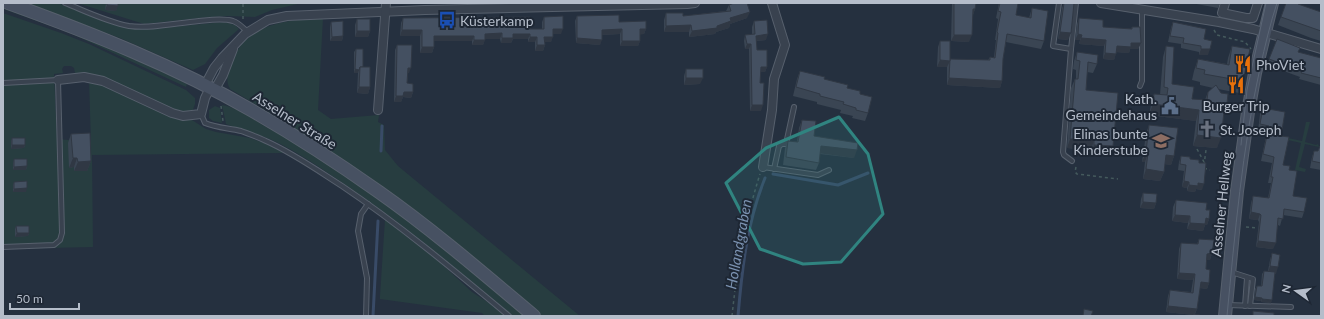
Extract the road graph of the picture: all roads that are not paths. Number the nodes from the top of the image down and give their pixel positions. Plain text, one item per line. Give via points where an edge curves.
1 (8, 3) edge
2 (65, 3) edge
3 (695, 3) edge
4 (772, 3) edge
5 (1059, 3) edge
6 (1076, 3) edge
7 (1101, 3) edge
8 (1225, 3) edge
9 (1258, 3) edge
10 (1272, 3) edge
11 (647, 4) edge
12 (386, 7) edge
13 (1142, 9) junction
14 (248, 32) junction
15 (1264, 32) junction
16 (1072, 50) junction
17 (1321, 50) edge
18 (58, 80) junction
19 (3, 83) edge
20 (1140, 86) dead end
21 (210, 88) junction
22 (794, 107) dead end
23 (378, 110) dead end
24 (201, 114) junction
25 (1072, 160) road end
26 (762, 167) joint
27 (774, 169) junction
28 (829, 170) dead end
29 (368, 204) junction
30 (3, 247) edge
31 (1229, 271) junction
32 (1248, 278) junction
33 (1245, 306) junction
34 (1250, 306) junction
35 (1291, 307) dead end
36 (1225, 310) edge
37 (366, 316) edge
38 (509, 316) edge
39 (534, 316) edge

1 - 21 main road, Asselner Straße via 94,35
2 - 14 lane via 128,26 234,21
3 - 11 street
4 - 26 street via 785,45 774,79 772,110
5 - 16 lane via 1053,46
6 - 16 lane
7 - 13 street
8 - 9 street via 1222,13 1246,18 1253,18
10 - 15 main road, Asselner Hellweg
11 - 12 street
12 - 14 street via 287,16 268,20
12 - 23 street
13 - 15 street
13 - 20 lane
14 - 21 street via 234,46 223,75
15 - 17 street
15 - 31 main road, Asselner Hellweg via 1248,112
16 - 25 lane via 1063,152
18 - 19 lane
18 - 24 street via 84,77 103,81 172,113 182,116
18 - 30 lane via 62,233 60,240 54,245
21 - 24 street
21 - 39 main road, Asselner Straße via 303,141 379,192
22 - 27 lane via 786,144 778,146
24 - 29 lane via 206,123 240,131 278,146
26 - 27 lane
27 - 28 lane via 818,174
29 - 37 lane via 361,214 358,231 367,278
29 - 38 lane
31 - 32 lane
31 - 36 main road, Asselner Hellweg
32 - 33 lane
32 - 34 lane via 1252,279
33 - 34 lane
33 - 36 lane
34 - 35 lane

